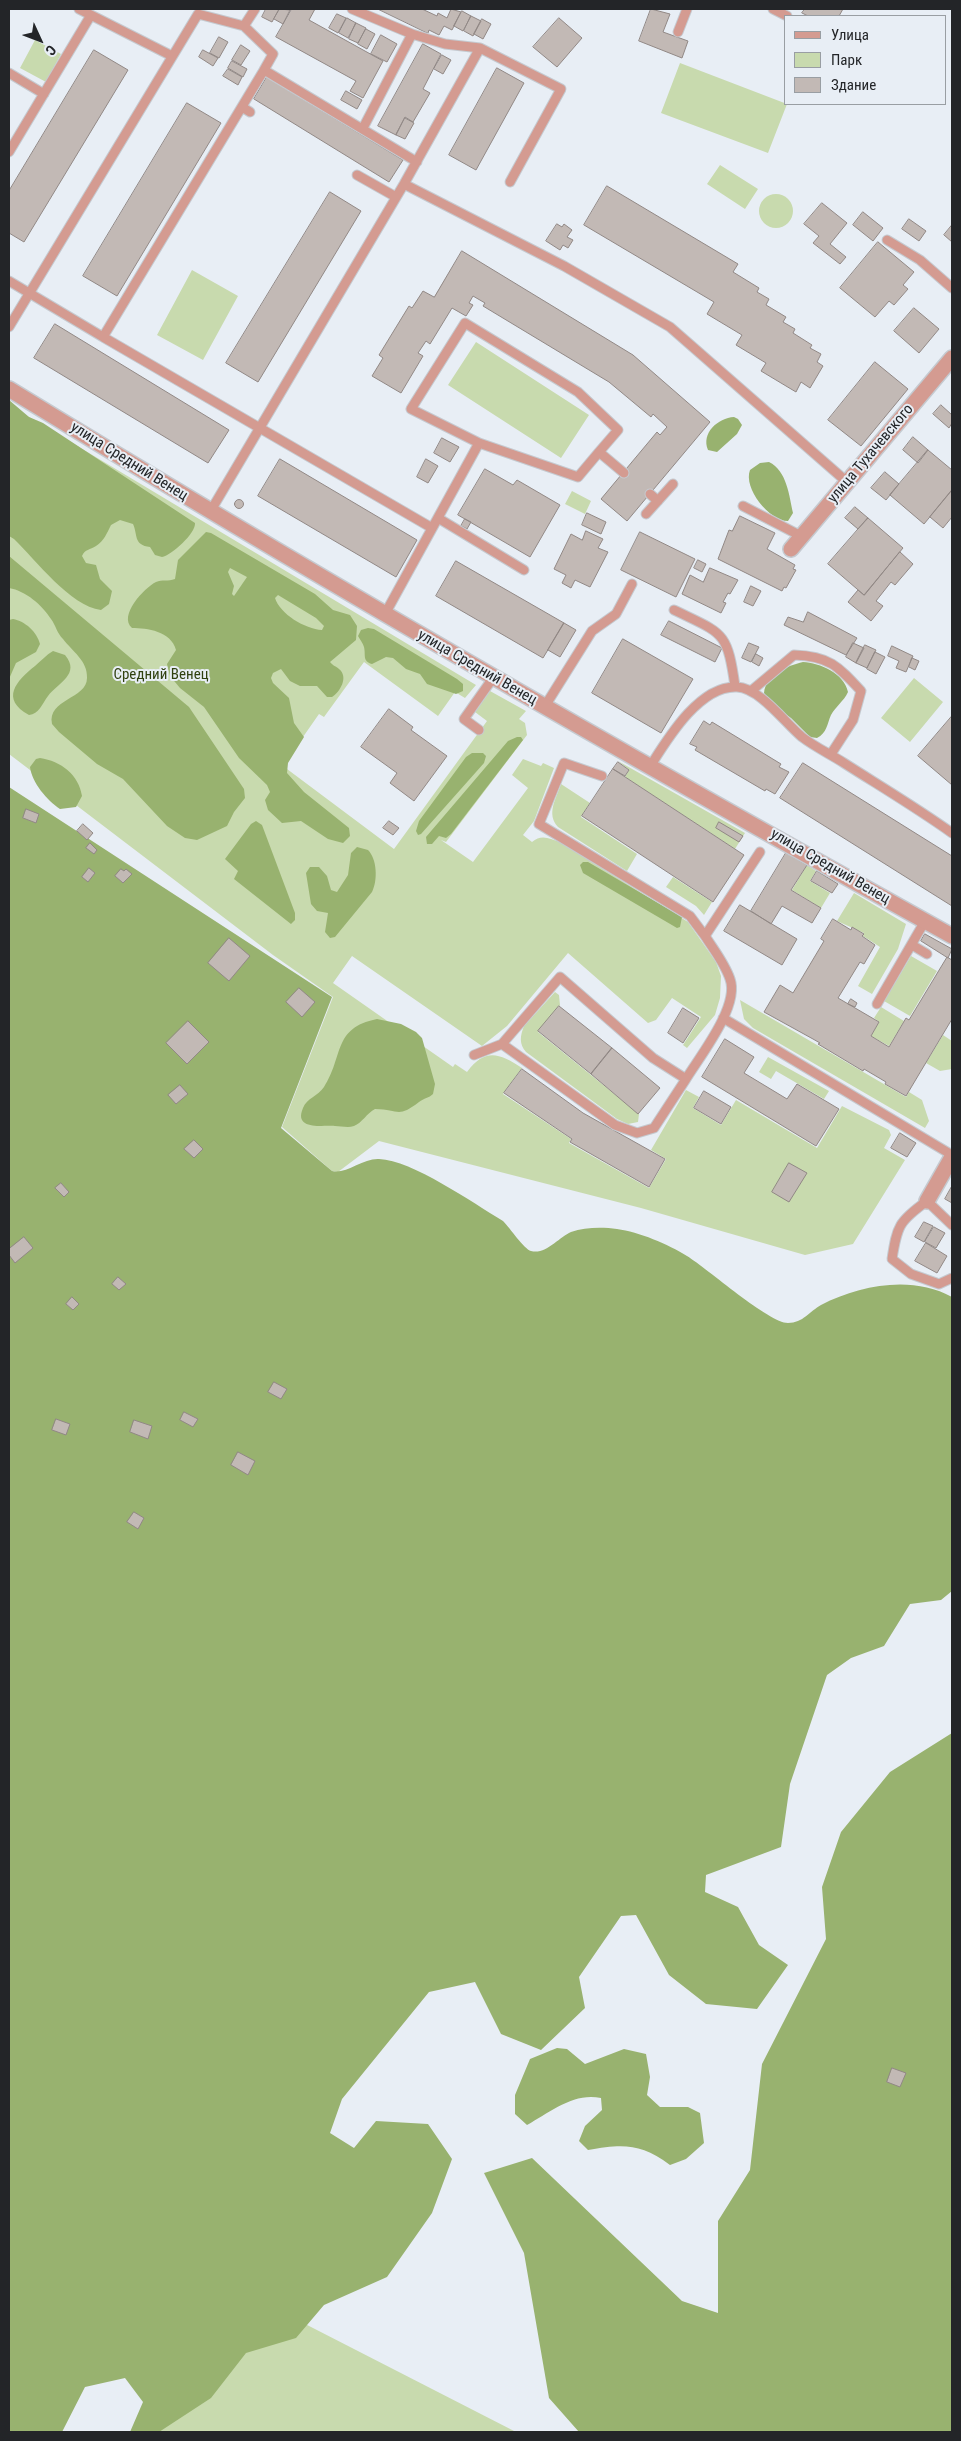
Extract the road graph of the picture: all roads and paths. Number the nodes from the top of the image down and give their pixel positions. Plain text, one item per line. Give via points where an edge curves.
1 (79, 9) edge
2 (255, 9) edge
3 (352, 9) edge
4 (687, 9) edge
5 (773, 9) edge
6 (195, 11) edge
7 (91, 15) junction
8 (785, 15) edge
9 (244, 26) junction
10 (678, 32) dead end
11 (412, 34) junction
12 (480, 48) junction
13 (172, 56) junction
14 (264, 70) junction
15 (9, 73) edge
16 (44, 94) junction
17 (242, 107) junction
18 (250, 112) dead end
19 (362, 128) junction
20 (9, 152) edge
21 (417, 162) junction
22 (357, 175) dead end
23 (510, 182) dead end
24 (404, 184) junction
25 (396, 197) junction
26 (887, 240) dead end
27 (9, 281) edge
28 (952, 288) edge
29 (29, 293) junction
30 (9, 327) edge
31 (103, 336) junction
32 (952, 358) edge
33 (9, 389) edge
34 (259, 428) junction
35 (479, 442) junction
36 (599, 452) junction
37 (624, 472) dead end
38 (847, 482) junction
39 (673, 484) dead end
40 (650, 494) dead end
41 (658, 501) junction
42 (744, 506) dead end
43 (210, 512) junction
44 (646, 514) dead end
45 (438, 518) junction
46 (432, 528) junction
47 (801, 536) junction
48 (790, 549) dead end
49 (524, 570) dead end
50 (632, 584) dead end
51 (674, 610) dead end
52 (385, 614) junction
53 (493, 678) junction
54 (735, 686) junction
55 (751, 691) junction
56 (545, 706) junction
57 (479, 730) dead end
58 (830, 754) junction
59 (651, 765) junction
60 (602, 776) dead end
61 (952, 833) edge
62 (760, 852) dead end
63 (925, 921) junction
64 (705, 936) junction
65 (952, 936) edge
66 (912, 944) junction
67 (927, 954) dead end
68 (877, 1004) dead end
69 (723, 1018) junction
70 (502, 1044) junction
71 (474, 1055) dead end
72 (686, 1079) junction
73 (952, 1156) edge
74 (927, 1201) junction
75 (952, 1225) edge
76 (952, 1278) edge

1 - 7 lane
2 - 9 lane
3 - 11 lane
4 - 10 lane
5 - 8 lane
6 - 9 lane
6 - 13 lane
7 - 13 lane
7 - 16 lane
9 - 14 lane via 273,54
11 - 12 lane via 445,44
11 - 19 lane
12 - 21 lane
12 - 23 lane via 561,89
13 - 29 lane
14 - 17 lane
14 - 19 lane
15 - 16 lane
16 - 20 lane
17 - 18 lane
17 - 31 lane
19 - 21 lane
21 - 24 lane
22 - 25 lane
24 - 25 lane
24 - 38 lane via 564,266 670,327
25 - 34 lane
26 - 28 lane via 920,260
27 - 29 lane
29 - 30 lane
29 - 31 lane
31 - 34 lane
32 - 38 street, улица Тухачевского
33 - 43 street, улица Средний Венец
34 - 43 lane
34 - 46 lane
35 - 36 lane via 578,477
35 - 36 lane via 411,409 464,323 578,392 611,423 618,430
35 - 45 lane
36 - 37 lane
38 - 47 street, улица Тухачевского
39 - 41 lane
40 - 41 lane
41 - 44 lane
42 - 47 lane
43 - 52 street, улица Средний Венец
45 - 46 lane
45 - 49 lane
46 - 52 lane
47 - 48 street, улица Тухачевского
50 - 56 lane via 616,614 592,631
51 - 54 lane via 719,632 730,652
52 - 53 street, улица Средний Венец
53 - 56 street, улица Средний Венец
53 - 57 lane via 464,719
54 - 55 lane
54 - 59 lane via 719,690 699,703 684,718
55 - 58 lane via 802,736
55 - 58 lane via 794,655 816,655 840,668 861,691 853,720
56 - 59 street, улица Средний Венец
58 - 61 lane
59 - 63 street, улица Средний Венец
60 - 64 lane via 564,764 539,824 690,916
62 - 64 lane
63 - 65 street, улица Средний Венец
63 - 66 lane
64 - 69 lane via 732,986 730,1003
66 - 67 lane
66 - 68 lane
69 - 72 lane
69 - 73 lane
70 - 71 lane
70 - 72 lane via 615,1125 637,1133 654,1128
70 - 72 lane via 560,977 653,1058
73 - 74 street
74 - 75 lane
74 - 76 lane via 906,1215 896,1232 892,1259 911,1274 939,1284

